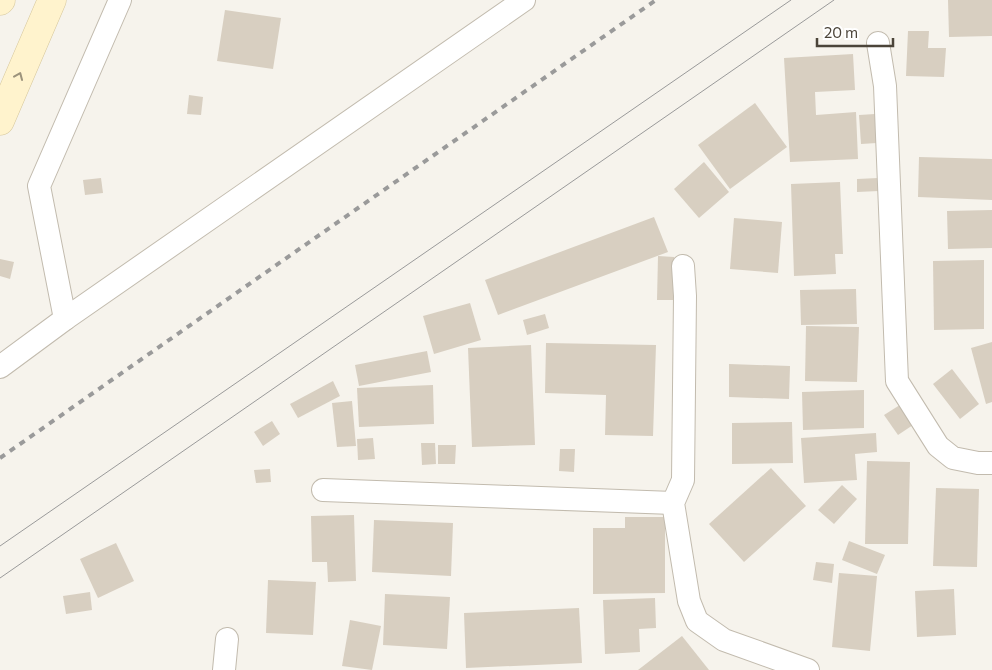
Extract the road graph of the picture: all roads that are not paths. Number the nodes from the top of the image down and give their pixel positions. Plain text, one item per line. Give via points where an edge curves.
1 (52, 0) edge
2 (120, 0) edge
3 (524, 0) edge
4 (878, 43) dead end
5 (0, 121) edge
6 (683, 266) dead end
7 (65, 319) junction
8 (0, 367) edge
9 (992, 463) edge
10 (323, 490) dead end
11 (673, 503) junction
12 (227, 639) dead end
13 (224, 670) edge
14 (808, 670) edge

5 -> 1 main road
2 - 7 street via 39,186
3 - 7 street
4 - 9 street via 885,86 897,381 938,446 953,458
6 - 11 street via 683,480
7 - 8 street
10 - 11 street
11 - 14 street via 689,601 697,621 724,640
12 - 13 street

